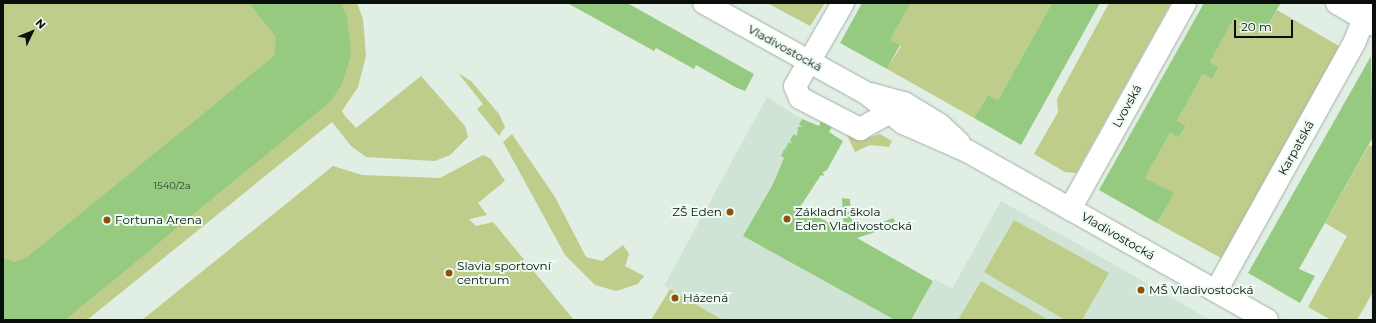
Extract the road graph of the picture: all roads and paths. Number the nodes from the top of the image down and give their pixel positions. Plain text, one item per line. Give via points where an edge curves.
1 (704, 3) edge
2 (843, 3) edge
3 (1185, 3) edge
4 (1337, 3) edge
5 (1369, 15) edge
6 (807, 61) junction
7 (866, 94) junction
8 (889, 113) junction
9 (969, 152) junction
10 (1070, 209) junction
11 (1216, 291) junction
12 (1267, 320) edge

1 - 6 street, Vladivostocká
2 - 6 street
3 - 10 street, Lvovská
4 - 5 street
5 - 11 street, Karpatská
6 - 7 street, Vladivostocká
6 - 8 street via 795,86 800,98 860,129
7 - 8 street, Vladivostocká
7 - 9 street, Vladivostocká via 904,103 940,125
8 - 9 street, Vladivostocká via 925,135
9 - 10 street, Vladivostocká
10 - 11 street, Vladivostocká
11 - 12 street, Vladivostocká

